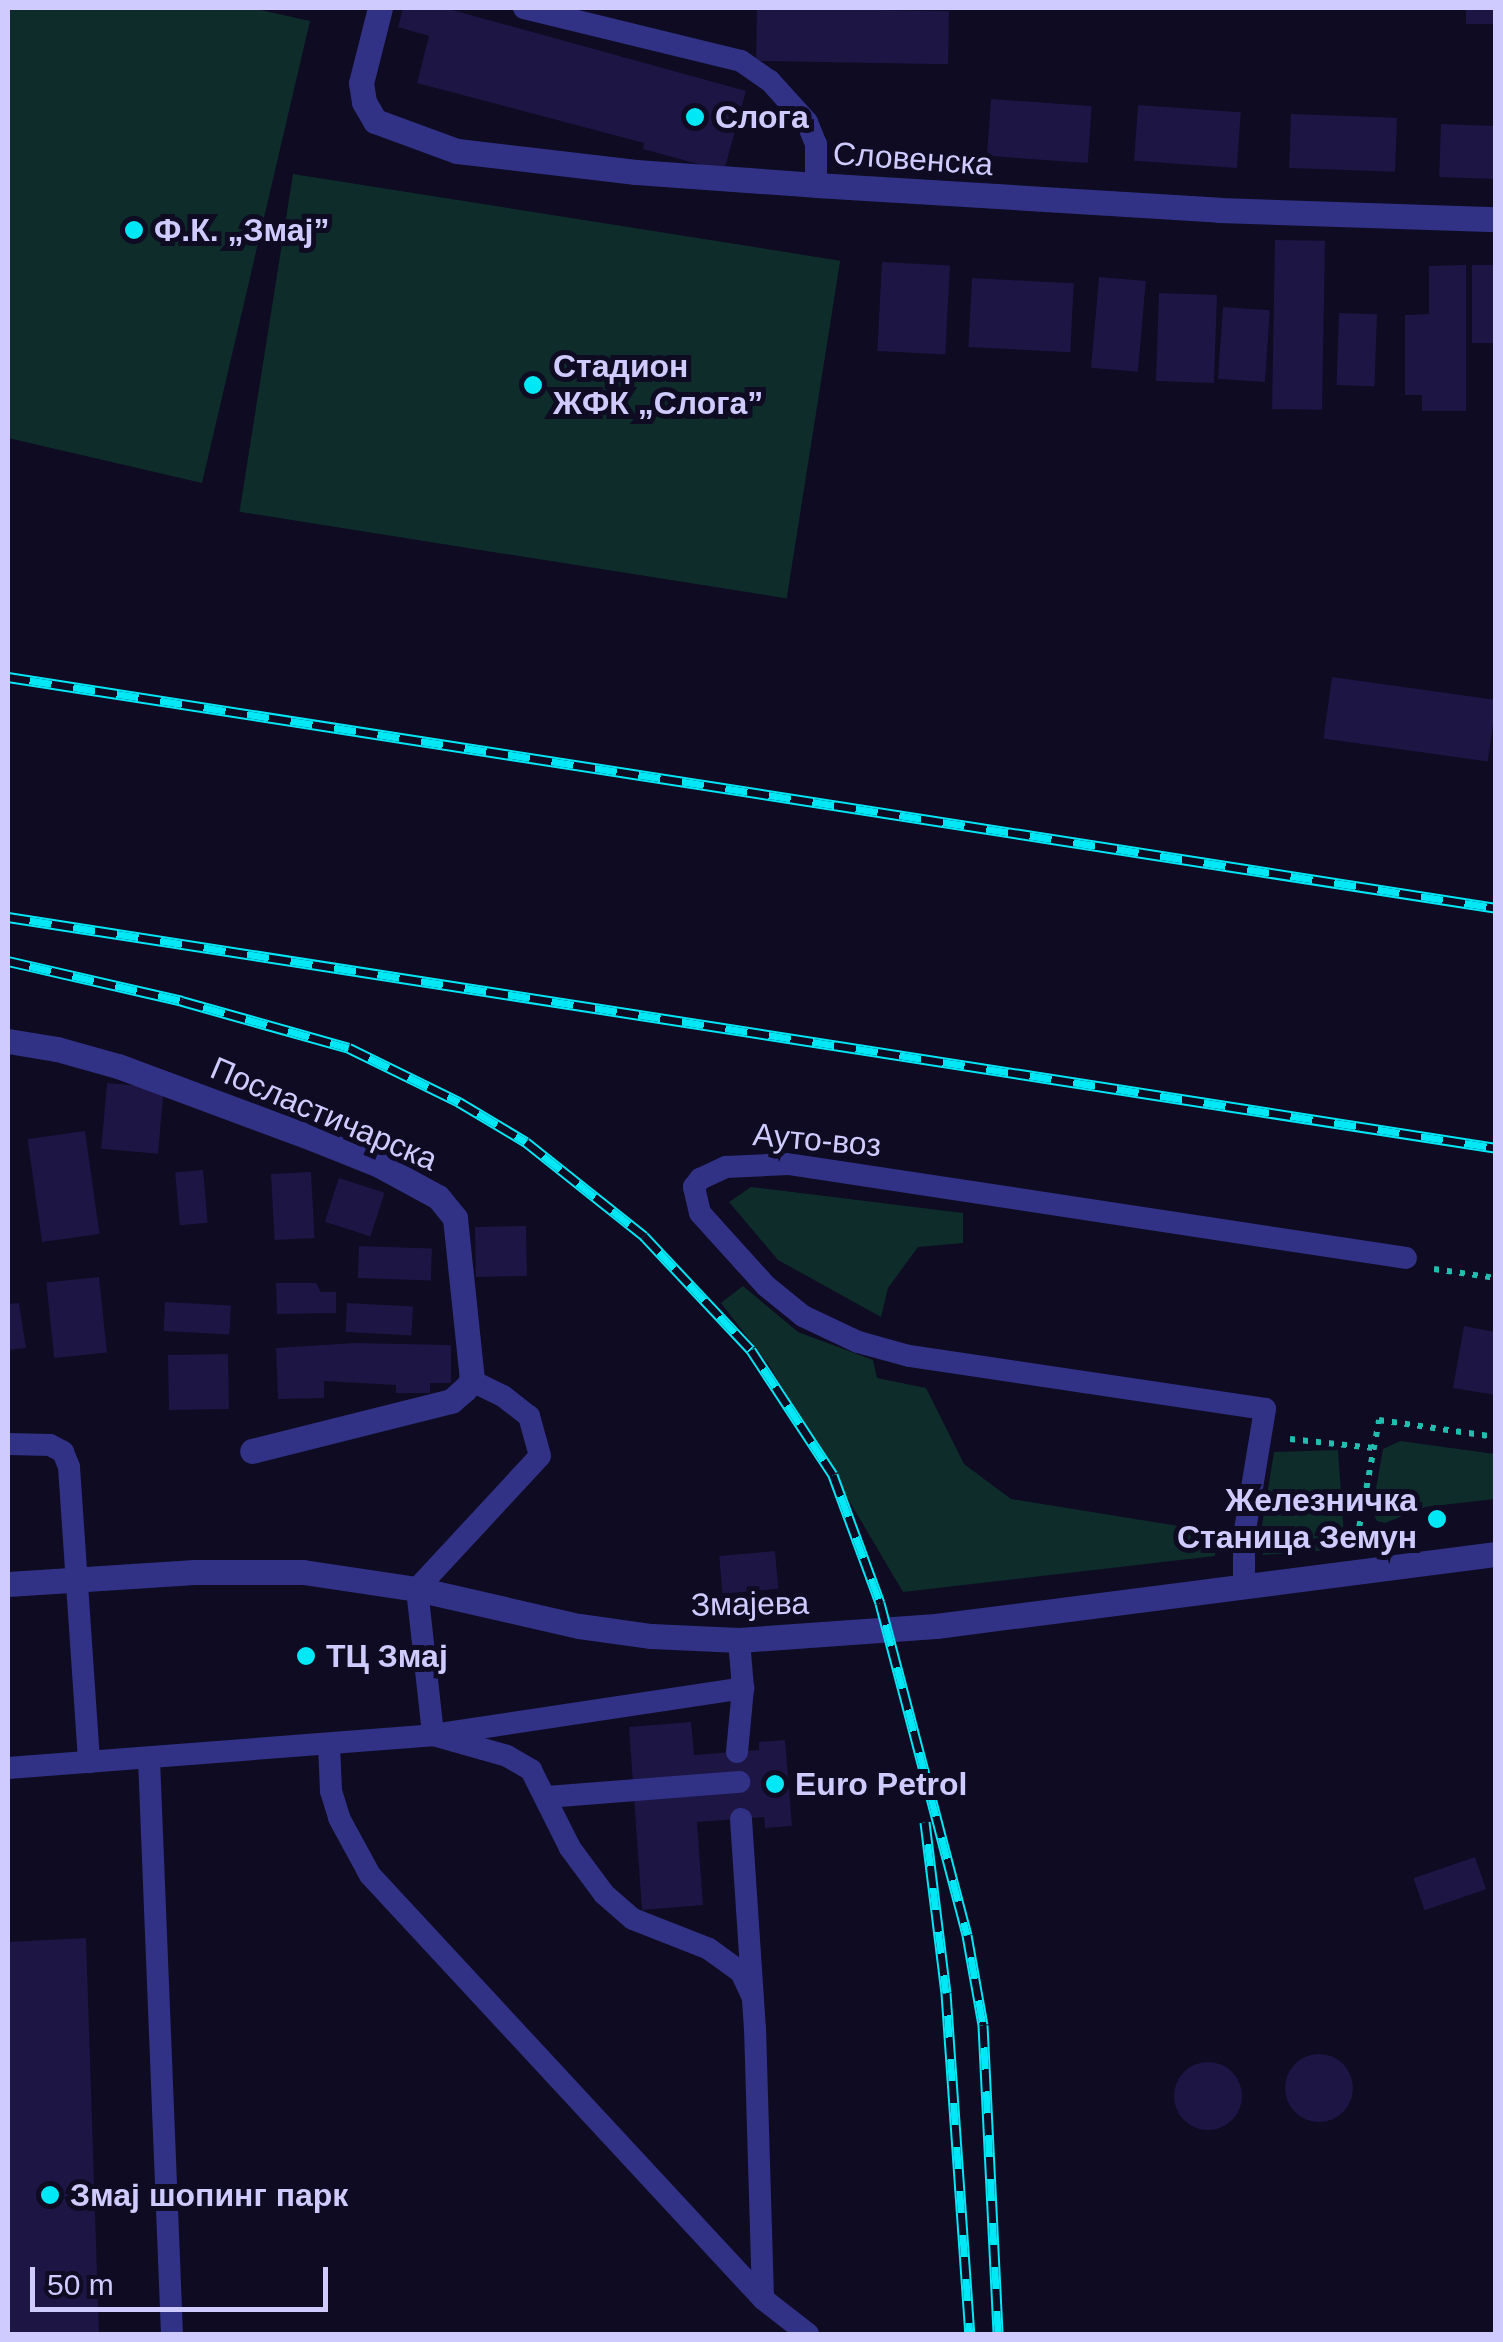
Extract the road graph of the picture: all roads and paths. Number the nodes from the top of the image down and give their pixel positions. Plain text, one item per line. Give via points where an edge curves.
1 (380, 8) edge
2 (524, 8) edge
3 (816, 186) junction
4 (1496, 220) edge
5 (8, 1041) edge
6 (1406, 1258) joint
7 (1496, 1278) edge
8 (472, 1381) junction
9 (1496, 1437) edge
10 (1274, 1438) dead end
11 (8, 1444) edge
12 (1374, 1448) junction
13 (252, 1452) dead end
14 (1355, 1550) dead end
15 (1496, 1554) edge
16 (75, 1578) junction
17 (8, 1584) edge
18 (1244, 1588) junction
19 (417, 1589) junction
20 (738, 1640) junction
21 (744, 1688) junction
22 (433, 1735) junction
23 (330, 1745) junction
24 (738, 1752) dead end
25 (149, 1758) junction
26 (89, 1762) junction
27 (8, 1768) edge
28 (739, 1782) dead end
29 (547, 1797) junction
30 (741, 1819) dead end
31 (752, 1996) junction
32 (764, 2299) junction
33 (172, 2334) edge
34 (808, 2334) edge

1 - 3 street, Словенска via 361,82 375,120 457,150
2 - 3 lane via 740,61 770,81 807,122 816,144
3 - 4 street, Словенска
5 - 8 street, Посластичарска via 118,1066 379,1165 438,1196 455,1218
6 - 7 path via 1405,1265
6 - 18 lane, Ауто-воз via 788,1164 726,1166 694,1188 700,1213 766,1286 803,1316 858,1342 909,1356 1265,1409 1244,1536
8 - 13 street via 452,1401
8 - 19 lane via 529,1416 540,1456
9 - 12 path via 1379,1420
10 - 12 path
11 - 16 lane via 42,1442 63,1452
12 - 14 path
15 - 18 street, Змајева
16 - 17 street, Змајева
16 - 19 street, Змајева via 303,1572
16 - 26 lane
18 - 20 street, Змајева via 936,1626
19 - 20 street, Змајева via 579,1626
19 - 22 lane
20 - 21 lane
21 - 22 lane
21 - 24 lane
22 - 23 lane
22 - 29 lane via 507,1756 532,1770
23 - 25 lane
23 - 32 lane via 339,1818 370,1875
25 - 26 lane
25 - 33 lane
26 - 27 lane
28 - 29 lane
29 - 31 lane via 570,1848 604,1894 633,1919 709,1949 741,1972
30 - 31 lane
31 - 32 lane
32 - 34 lane

